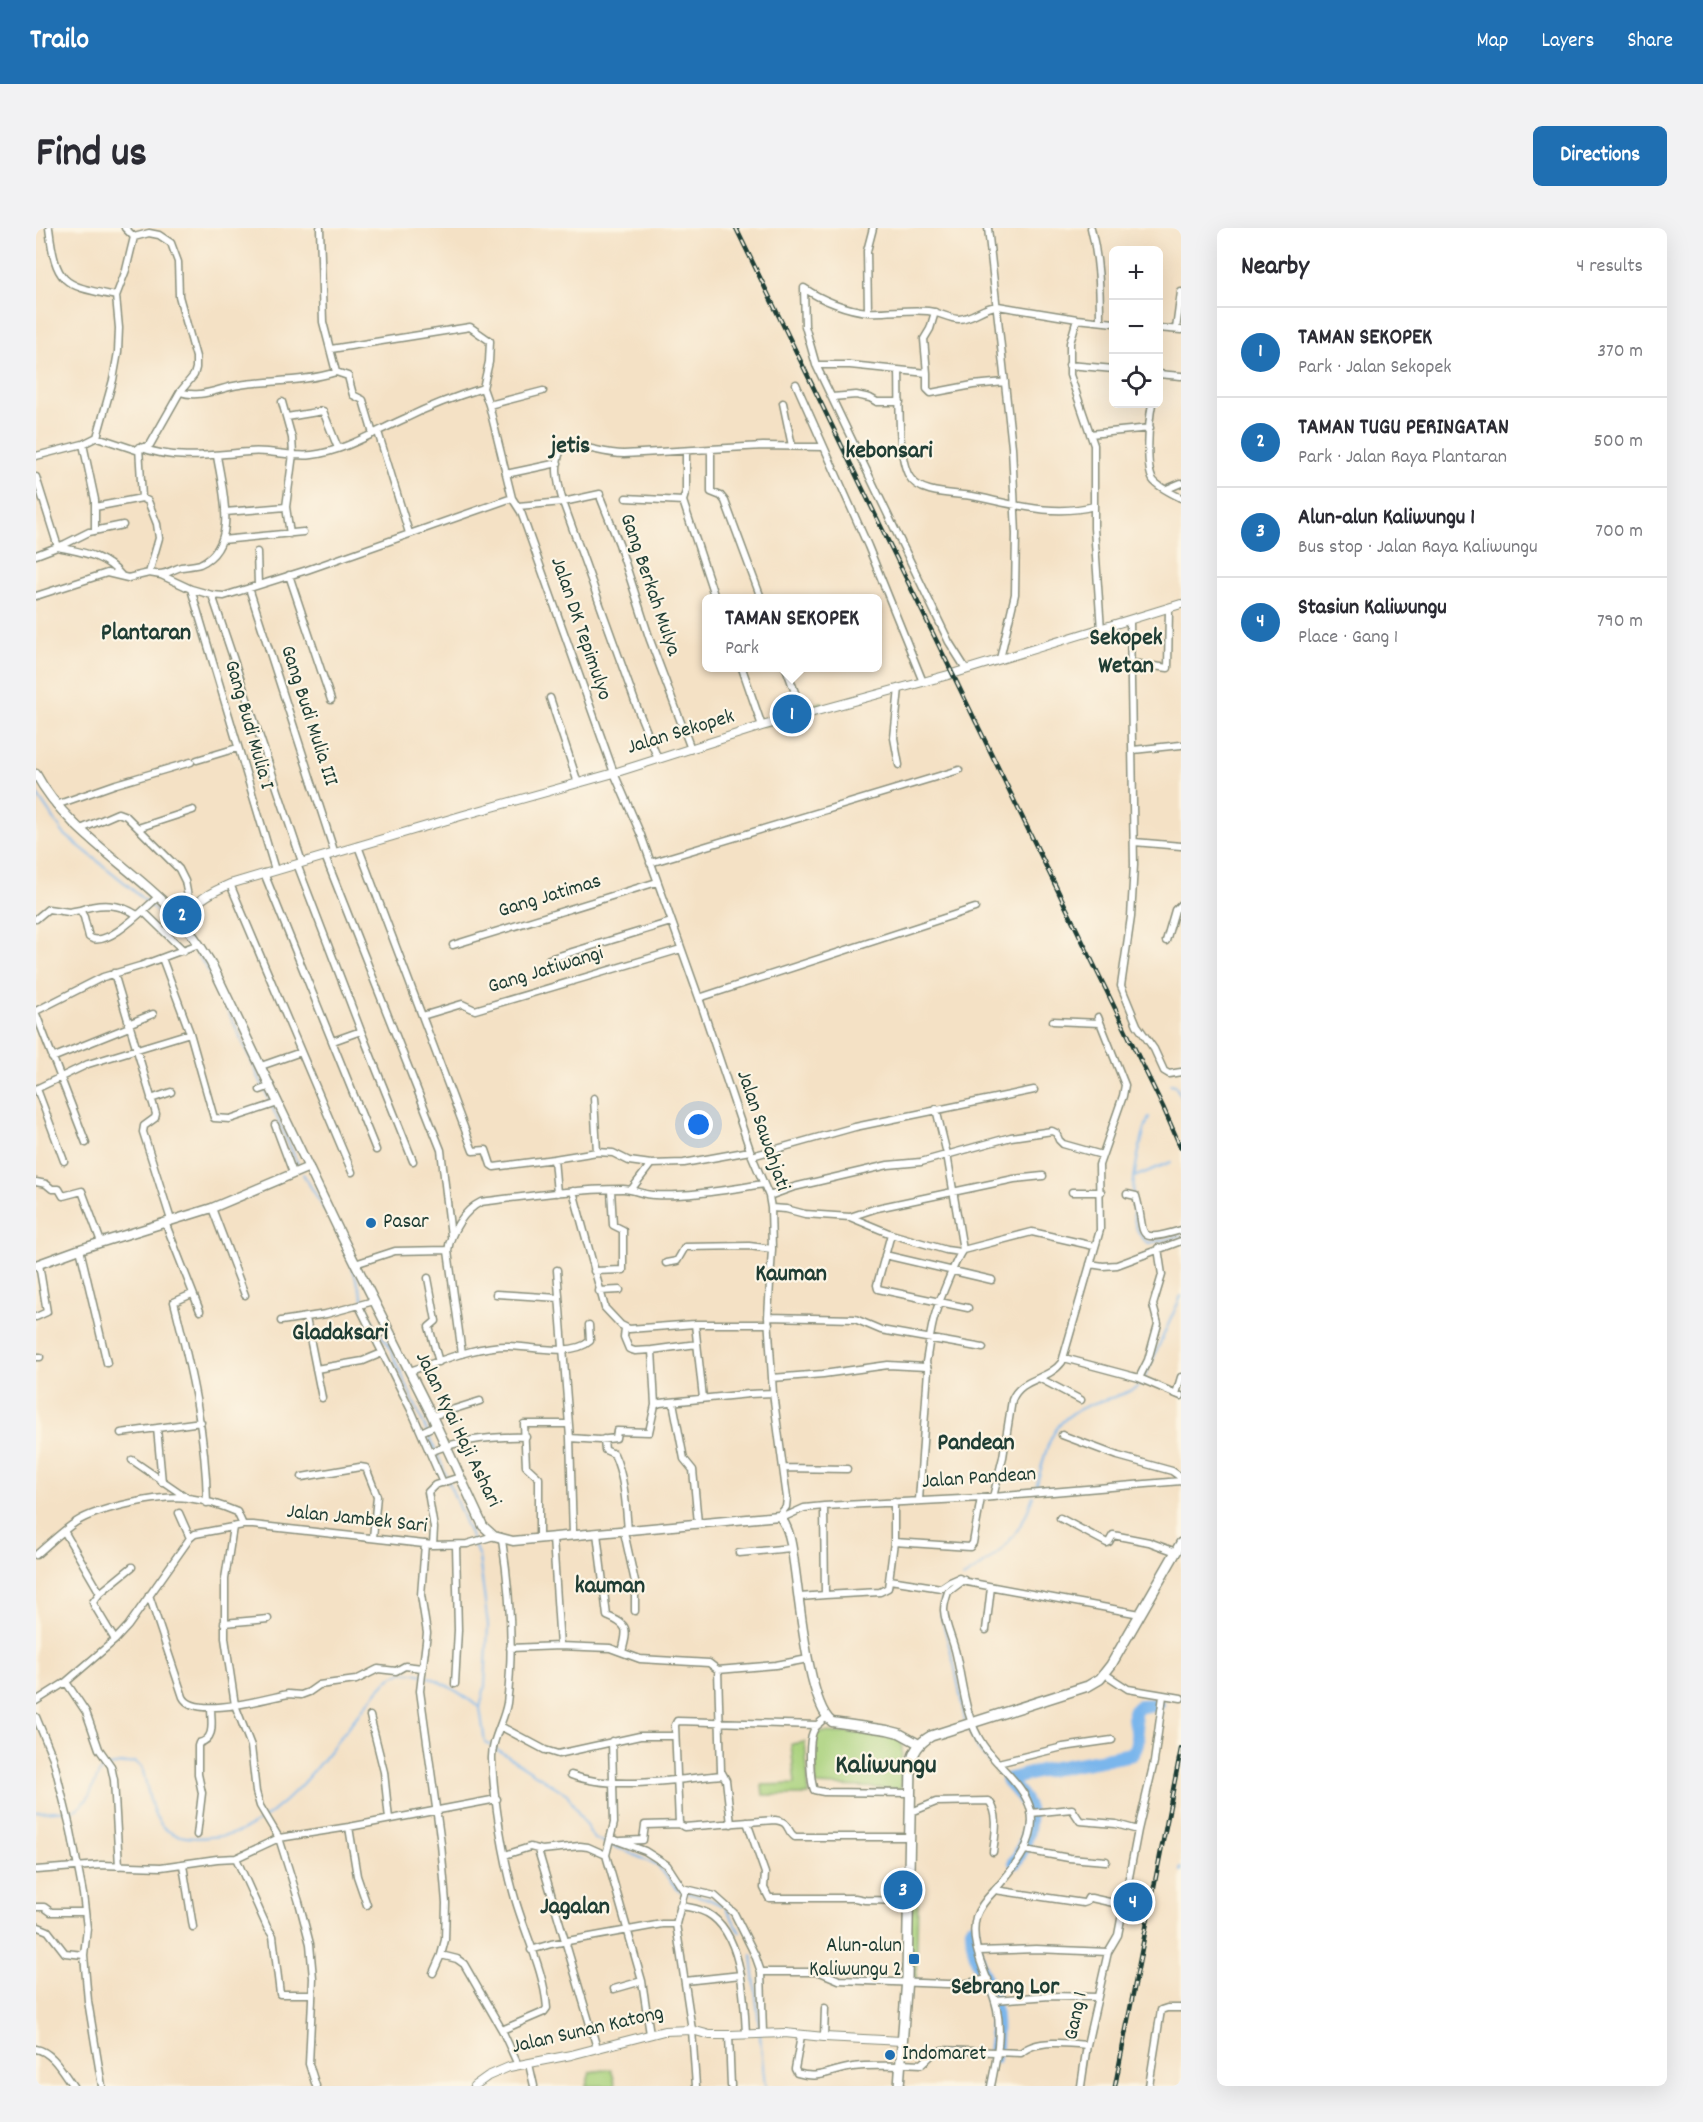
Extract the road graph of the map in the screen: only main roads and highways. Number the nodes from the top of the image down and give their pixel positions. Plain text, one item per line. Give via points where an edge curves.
1 (36, 774) edge
2 (300, 1171) junction
3 (37, 1264) edge
4 (1179, 1547) edge
5 (919, 1744) junction
6 (899, 2086) edge

1 - 2 main road, Jalan Kyai Haji Ashari via 56,805 168,906 191,933 219,977 261,1066
2 - 3 main road via 212,1208
2 - 5 main road, Jalan Kyai Haji Ashari via 355,1264 483,1526 498,1538 513,1541 781,1517 792,1548 812,1677 826,1718 899,1733
4 - 5 main road via 1105,1674 1088,1686 931,1736
5 - 6 main road via 912,1756

